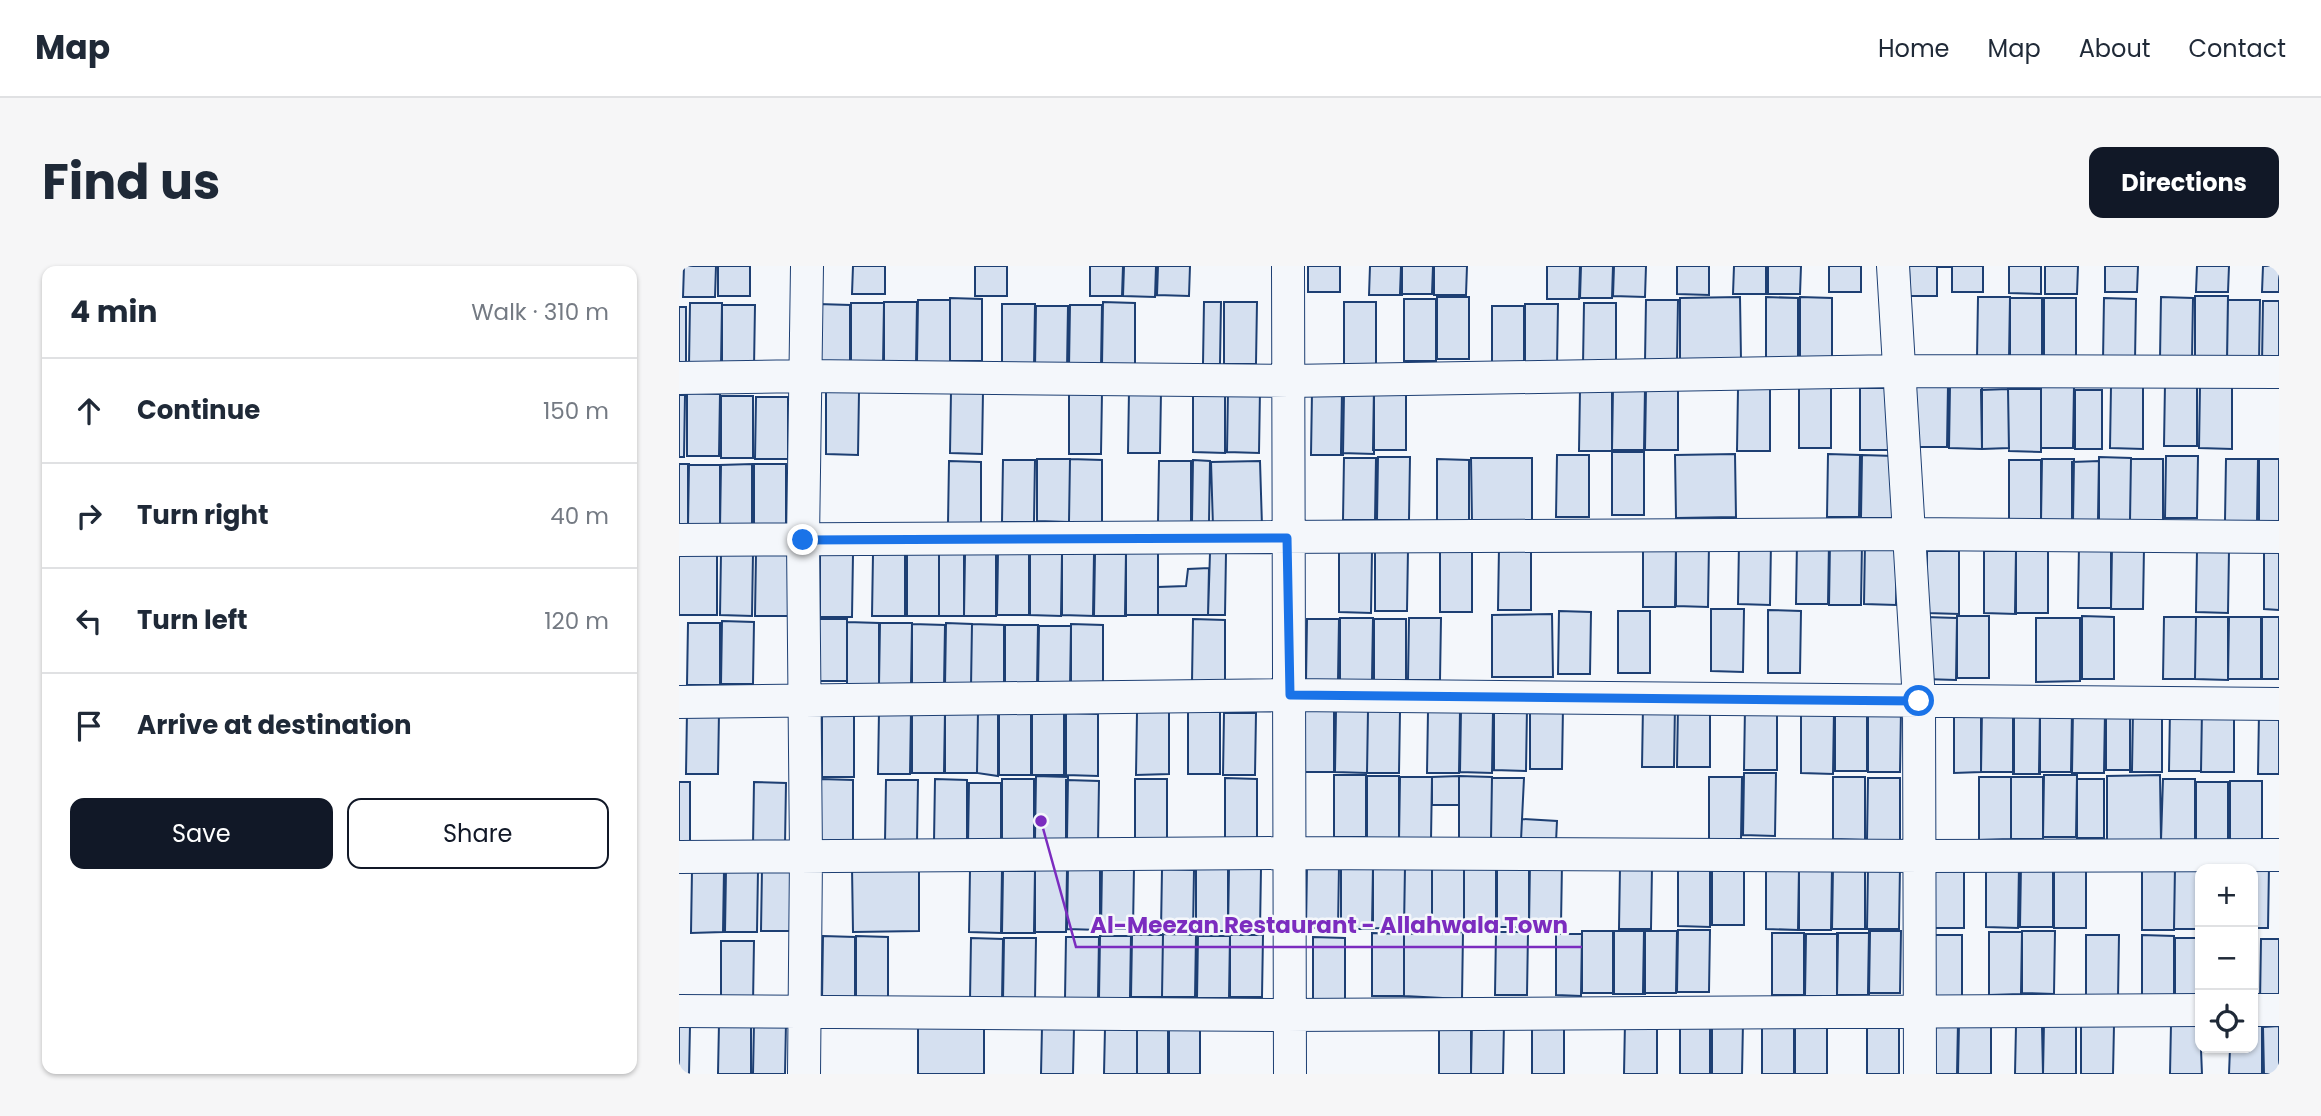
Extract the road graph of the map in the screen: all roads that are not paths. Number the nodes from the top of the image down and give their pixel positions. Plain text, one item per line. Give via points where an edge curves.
1 (807, 266) edge
2 (1288, 266) edge
3 (1893, 266) edge
4 (1899, 371) junction
5 (2279, 372) edge
6 (806, 376) junction
7 (679, 378) edge
8 (1289, 381) junction
9 (1909, 534) junction
10 (2279, 537) edge
11 (1287, 538) junction
12 (679, 540) edge
13 (803, 540) junction
14 (1290, 695) junction
15 (1919, 701) junction
16 (679, 702) edge
17 (803, 702) junction
18 (2279, 704) edge
19 (1291, 853) junction
20 (2279, 855) edge
21 (806, 856) junction
22 (1921, 856) junction
23 (679, 857) edge
24 (2195, 1010) edge
25 (2258, 1010) edge
26 (2279, 1010) edge
27 (679, 1011) edge
28 (805, 1013) junction
29 (1921, 1013) junction
30 (1289, 1015) junction
31 (804, 1074) edge
32 (1290, 1074) edge
33 (1920, 1074) edge

1 - 6 street
2 - 8 street
3 - 4 street
4 - 5 street
4 - 8 street
4 - 9 street
6 - 7 street
6 - 8 street
6 - 13 street
8 - 11 street
9 - 10 street
9 - 11 street
9 - 15 street
11 - 13 street
11 - 14 street
12 - 13 street
13 - 17 street
14 - 15 street
14 - 17 street
14 - 19 street
15 - 18 street
15 - 22 street
16 - 17 street
17 - 21 street
19 - 21 street
19 - 22 street
19 - 30 street
20 - 22 street
21 - 23 street
21 - 28 street
22 - 29 street
24 - 29 street
25 - 26 street
27 - 28 street
28 - 30 street
28 - 31 street
29 - 30 street
29 - 33 street
30 - 32 street

